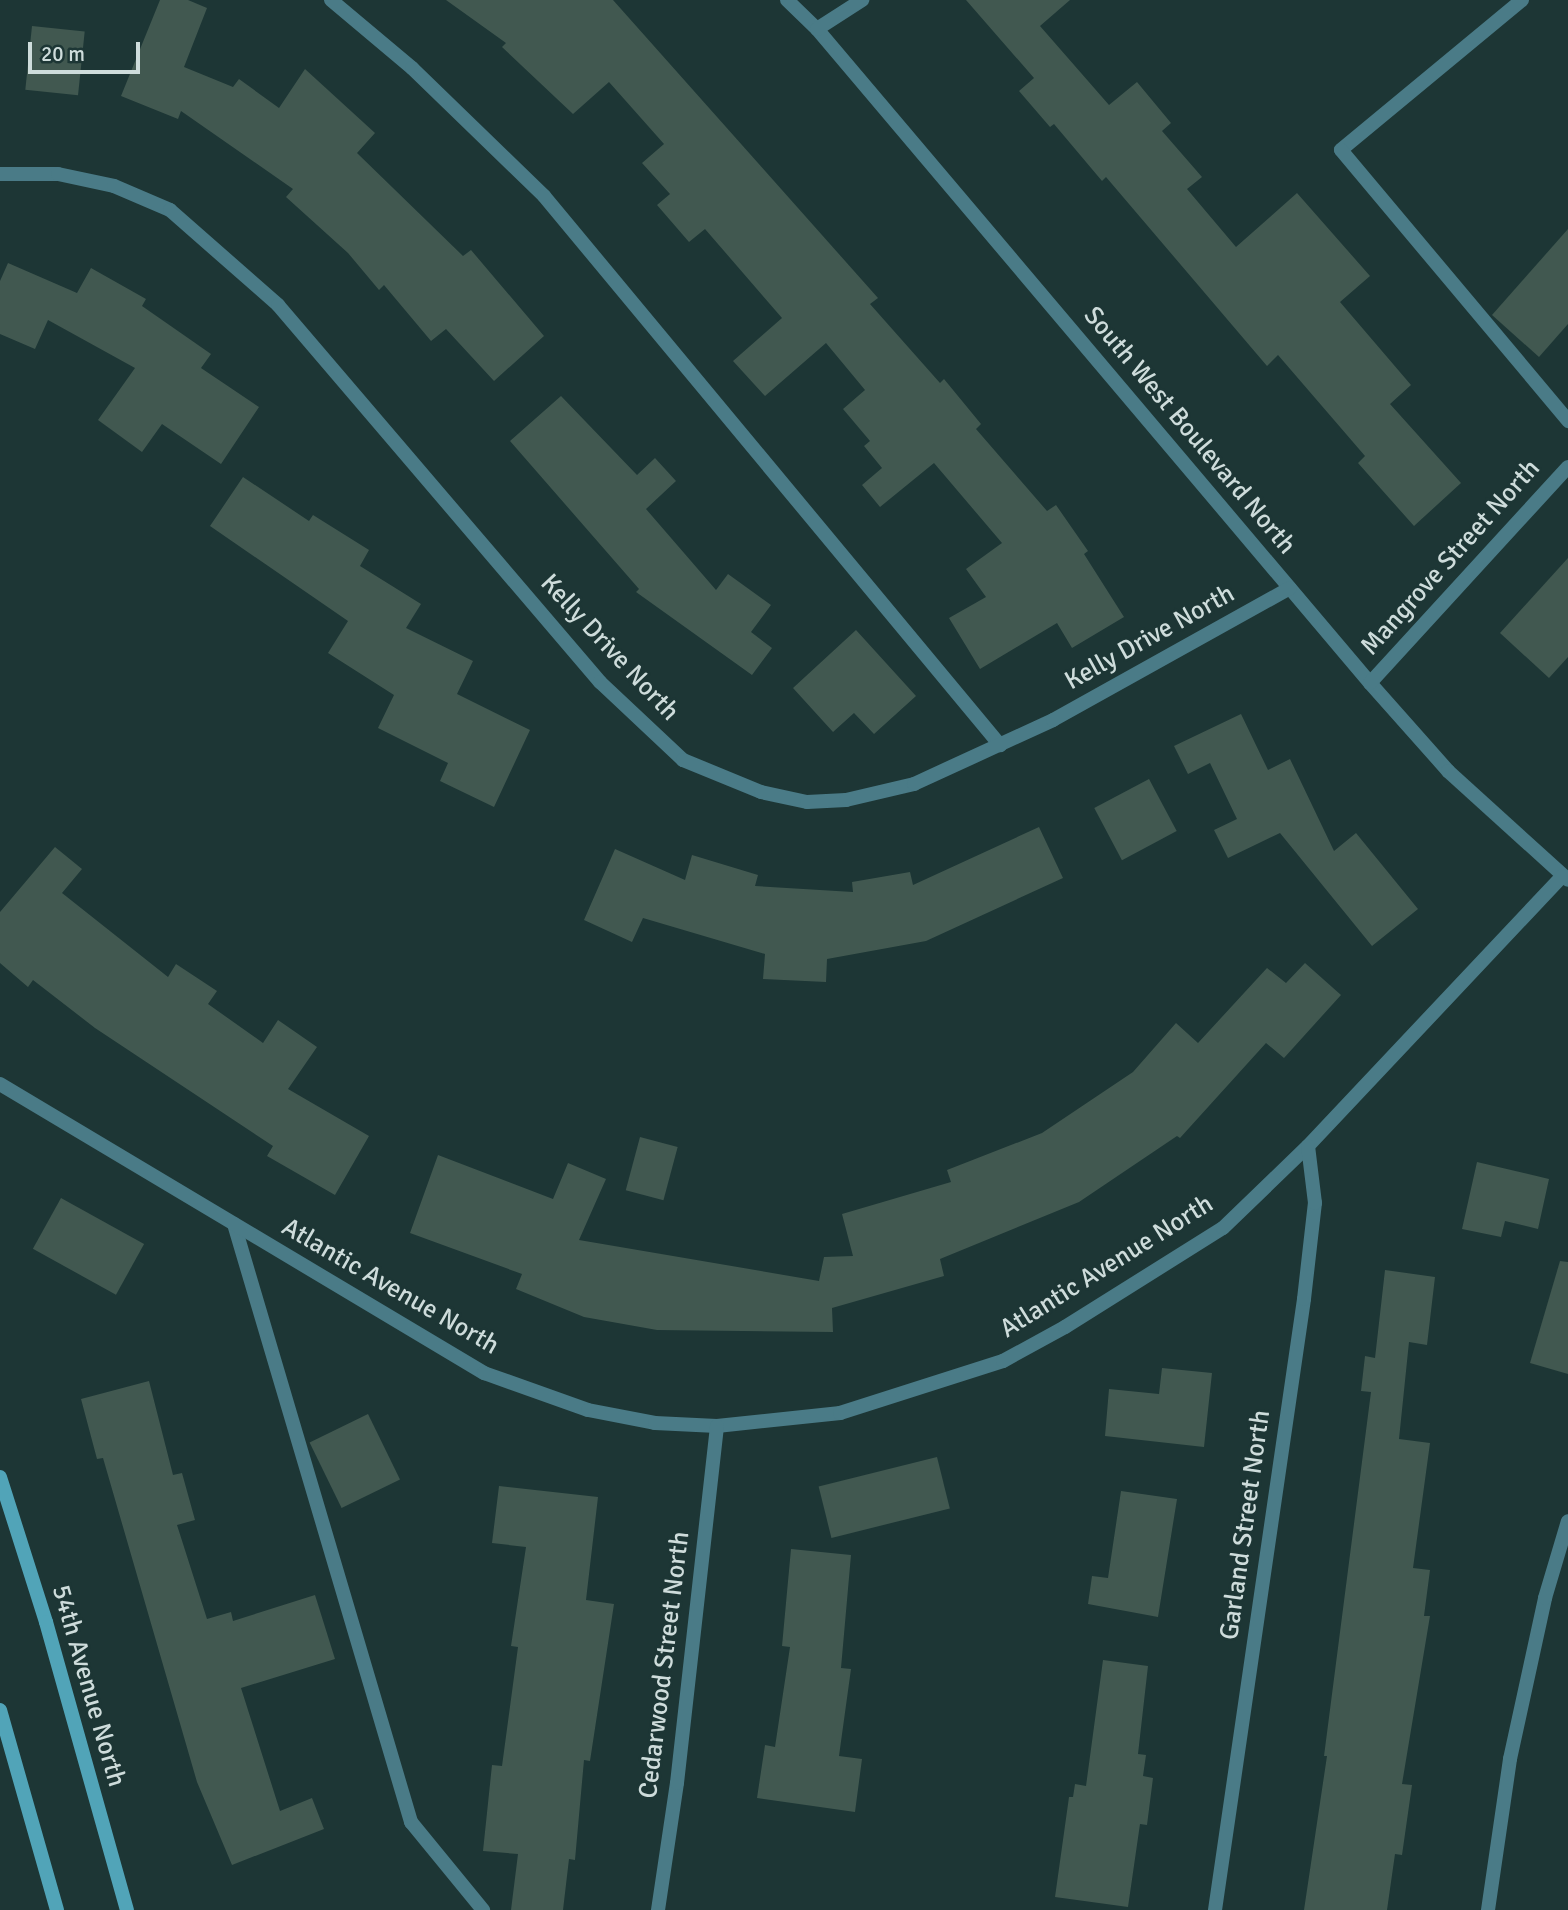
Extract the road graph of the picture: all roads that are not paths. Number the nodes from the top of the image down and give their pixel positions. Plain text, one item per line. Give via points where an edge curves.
1 (331, 0) edge
2 (787, 0) edge
3 (862, 0) edge
4 (1522, 0) edge
5 (817, 29) junction
6 (0, 174) edge
7 (1568, 421) edge
8 (1568, 467) edge
9 (1290, 588) junction
10 (1370, 683) junction
11 (1000, 745) junction
12 (1565, 878) edge
13 (0, 1084) edge
14 (1308, 1146) junction
15 (234, 1224) junction
16 (717, 1426) junction
17 (0, 1477) edge
18 (1568, 1521) edge
19 (0, 1710) edge
20 (57, 1910) edge
21 (127, 1910) edge
22 (483, 1910) edge
23 (658, 1910) edge
24 (1215, 1910) edge
25 (1488, 1910) edge

1 - 11 street via 412,68 544,196
2 - 5 street, South West Boulevard North
3 - 5 street
4 - 7 street via 1341,150
5 - 9 street, South West Boulevard North
6 - 11 street, Kelly Drive North via 58,174 114,186 170,210 229,259 278,305 600,682 683,760 761,792 807,802 846,800 914,784
8 - 10 street, Mangrove Street North
9 - 10 street, South West Boulevard North
9 - 11 street, Kelly Drive North
10 - 12 street, South West Boulevard North via 1448,771
12 - 14 street, Atlantic Avenue North
13 - 15 street, Atlantic Avenue North
14 - 16 street, Atlantic Avenue North via 1223,1228 1003,1361 840,1413
14 - 24 street, Garland Street North via 1315,1203 1304,1299
15 - 16 street, Atlantic Avenue North via 484,1373 588,1410 655,1423
15 - 22 street via 411,1822
16 - 23 street, Cedarwood Street North
17 - 21 main road, 54th Avenue North
18 - 25 street via 1545,1598 1510,1759
19 - 20 main road

